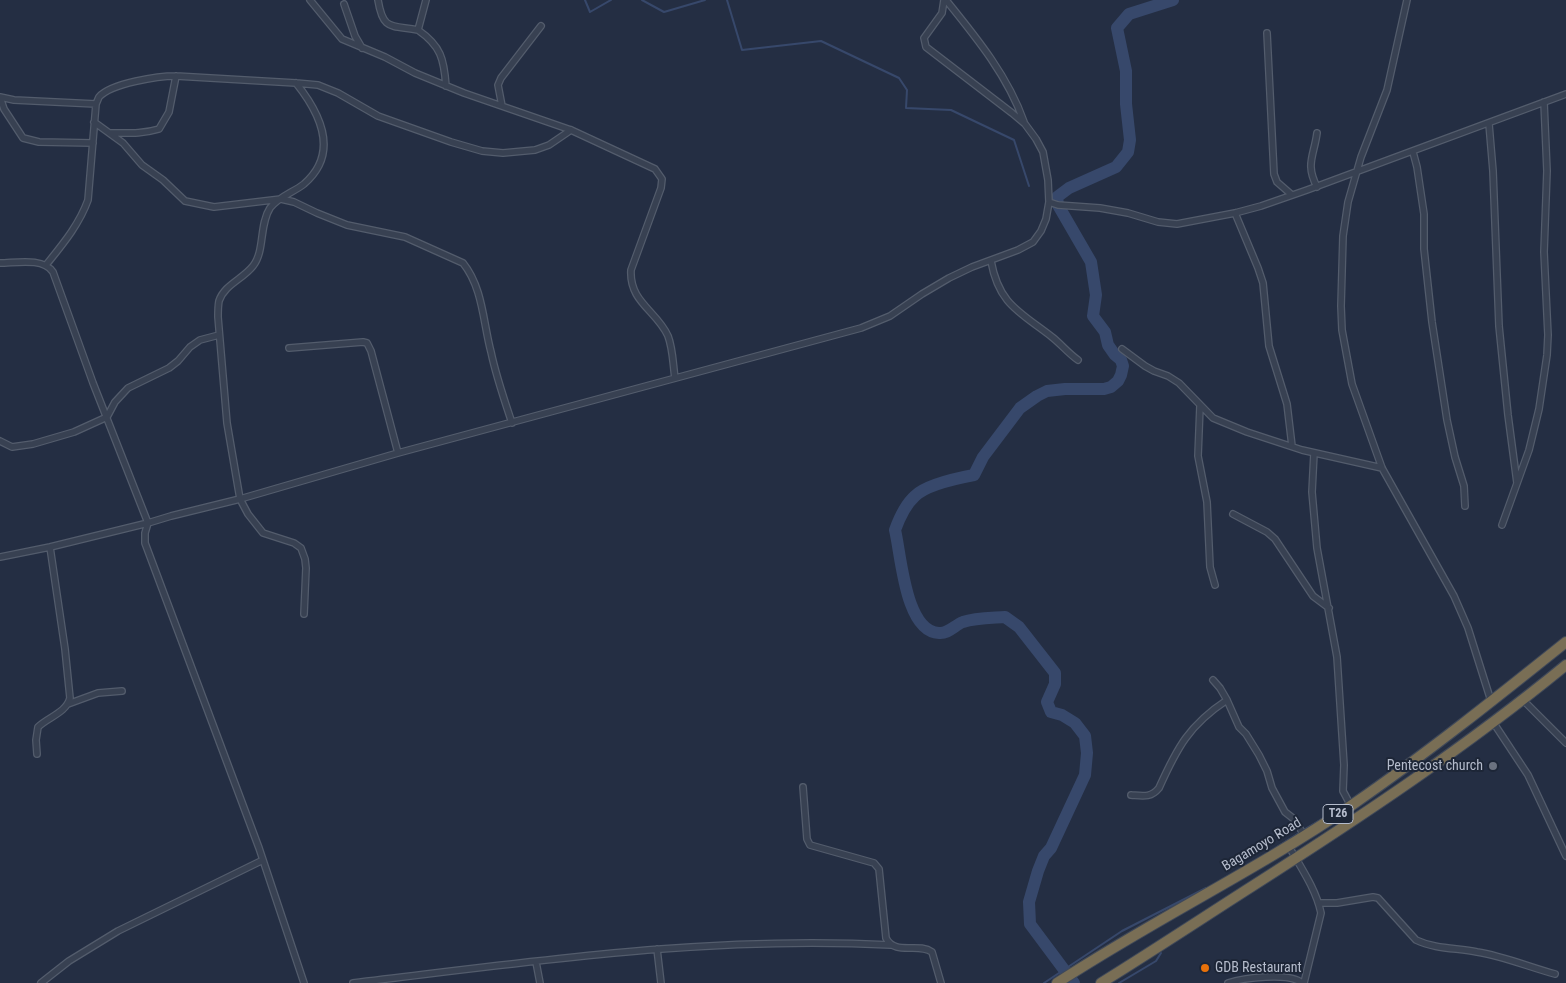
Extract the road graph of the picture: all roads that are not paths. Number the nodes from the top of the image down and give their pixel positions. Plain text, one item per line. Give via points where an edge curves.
1 (310, 0) edge
2 (378, 0) edge
3 (426, 0) edge
4 (945, 0) edge
5 (1407, 0) edge
6 (344, 4) dead end
7 (541, 26) dead end
8 (418, 30) junction
9 (1267, 34) dead end
10 (362, 48) junction
11 (176, 76) junction
12 (296, 82) junction
13 (446, 86) junction
14 (1566, 94) edge
15 (0, 97) edge
16 (1544, 102) junction
17 (96, 104) junction
18 (502, 106) junction
19 (94, 122) junction
20 (1025, 124) junction
21 (1489, 124) junction
22 (570, 130) junction
23 (109, 132) junction
24 (1317, 133) dead end
25 (93, 143) junction
26 (1413, 152) junction
27 (1356, 172) junction
28 (1317, 186) junction
29 (1292, 195) junction
30 (281, 199) junction
31 (1048, 202) junction
32 (1235, 213) junction
33 (991, 261) junction
34 (0, 263) edge
35 (46, 265) junction
36 (219, 336) junction
37 (289, 348) dead end
38 (1122, 349) dead end
39 (1078, 360) dead end
40 (675, 378) junction
41 (1200, 406) junction
42 (107, 418) junction
43 (512, 423) junction
44 (0, 441) edge
45 (1292, 446) junction
46 (398, 453) junction
47 (1314, 453) junction
48 (1382, 468) junction
49 (1517, 484) junction
50 (240, 499) junction
51 (1465, 506) dead end
52 (1233, 514) dead end
53 (148, 523) junction
54 (1502, 525) dead end
55 (50, 547) junction
56 (0, 556) edge
57 (1215, 586) dead end
58 (1328, 608) junction
59 (304, 614) dead end
60 (1566, 642) edge
61 (1566, 665) edge
62 (1214, 680) dead end
63 (122, 691) dead end
64 (1227, 700) junction
65 (1523, 700) junction
66 (1491, 701) junction
67 (68, 704) junction
68 (1493, 722) junction
69 (1566, 743) edge
70 (37, 754) dead end
71 (803, 787) dead end
72 (1131, 795) dead end
73 (1351, 806) junction
74 (1304, 835) junction
75 (1288, 845) junction
76 (1566, 856) edge
77 (1295, 858) junction
78 (263, 860) junction
79 (1319, 903) junction
80 (891, 945) junction
81 (657, 949) junction
82 (536, 962) junction
83 (1555, 974) dead end
84 (1058, 982) edge
85 (1103, 982) edge
86 (40, 983) edge
87 (304, 983) edge
88 (353, 983) edge
89 (540, 983) edge
90 (661, 983) edge
91 (941, 983) edge
92 (1228, 983) edge
93 (1303, 983) edge

1 - 10 street via 342,39
2 - 8 street via 384,22
3 - 8 street
4 - 20 street via 991,59 1020,109
4 - 20 street via 942,13 924,38 926,47
5 - 27 street via 1387,90
6 - 10 street
7 - 18 street via 501,78 498,85
8 - 13 street via 439,50
9 - 29 street via 1274,174 1277,182
10 - 13 street
11 - 12 street
11 - 17 street via 125,84 100,96
11 - 23 street via 169,112 159,129
12 - 22 street via 338,92 378,116 482,151 520,153 535,150 549,145
12 - 30 street via 320,121 323,156 317,170 304,184
13 - 18 street
14 - 16 street
15 - 17 street
15 - 25 street via 23,138 39,142
16 - 21 street
16 - 49 street via 1547,355 1536,422
17 - 19 street
18 - 22 street
19 - 23 street
19 - 25 street
20 - 31 street via 1043,152
21 - 26 street
21 - 49 street via 1499,326
22 - 40 street via 655,168 662,180 630,281 636,295 668,336
23 - 30 street via 185,201 214,207
24 - 28 street via 1310,174
25 - 35 street via 90,186 84,212
26 - 27 street
26 - 51 street via 1424,214 1424,249 1432,322 1447,420 1464,486
27 - 28 street
27 - 48 street via 1343,236 1342,330 1352,384
28 - 29 street
29 - 32 street
30 - 36 street via 271,206 265,218 255,263 219,301
30 - 43 street via 347,225 405,237 463,263 470,271 479,294 490,351
31 - 32 street via 1100,208 1177,224
31 - 33 street via 1043,225 1033,242
32 - 45 street via 1263,283 1269,346 1287,404
33 - 39 street via 997,285 1015,309
33 - 40 street via 948,278 890,316 861,328
34 - 35 street
35 - 42 street via 52,272
36 - 42 street via 200,340 169,368 128,388
36 - 50 street via 230,446
37 - 46 street via 363,342 370,346
38 - 41 street via 1145,366 1179,383
40 - 43 street
41 - 45 street via 1213,418
41 - 57 street via 1198,456 1207,502 1210,567
42 - 44 street via 33,444 12,447
42 - 53 street
43 - 46 street
45 - 47 street
46 - 50 street
47 - 48 street
47 - 58 street via 1314,523
48 - 66 street via 1454,596 1468,628
49 - 54 street
50 - 53 street
50 - 59 street via 262,533 301,548 306,568
52 - 58 street via 1268,532 1313,596
53 - 55 street
53 - 78 street via 145,543
55 - 56 street
55 - 67 street via 65,649
58 - 73 street via 1337,657 1343,735 1343,791
60 - 66 highway, Bagamoyo Road / T26
61 - 65 highway, Bagamoyo Road / T26
62 - 64 street
63 - 67 street via 98,693
64 - 72 street via 1187,734 1155,792 1147,796
64 - 74 street via 1239,727 1259,755 1285,812
65 - 68 highway, Bagamoyo Road / T26
65 - 69 street
66 - 73 highway, Bagamoyo Road / T26
67 - 70 street via 38,727
68 - 76 street via 1528,775
68 - 77 highway, Bagamoyo Road / T26 via 1418,777
71 - 80 street via 810,845 874,863 879,869 886,938
73 - 74 highway, Bagamoyo Road / T26
74 - 75 highway, Bagamoyo Road / T26
75 - 77 street
75 - 84 highway, Bagamoyo Road / T26
77 - 79 street
77 - 85 highway, Bagamoyo Road / T26
78 - 86 street via 118,931
78 - 87 street
79 - 83 street via 1378,898 1416,940 1424,944 1498,956
79 - 93 street via 1320,921
80 - 81 street via 805,942
80 - 91 street via 929,950 934,955
81 - 82 street
81 - 90 street
82 - 88 street
82 - 89 street
92 - 93 street via 1258,978 1291,978

